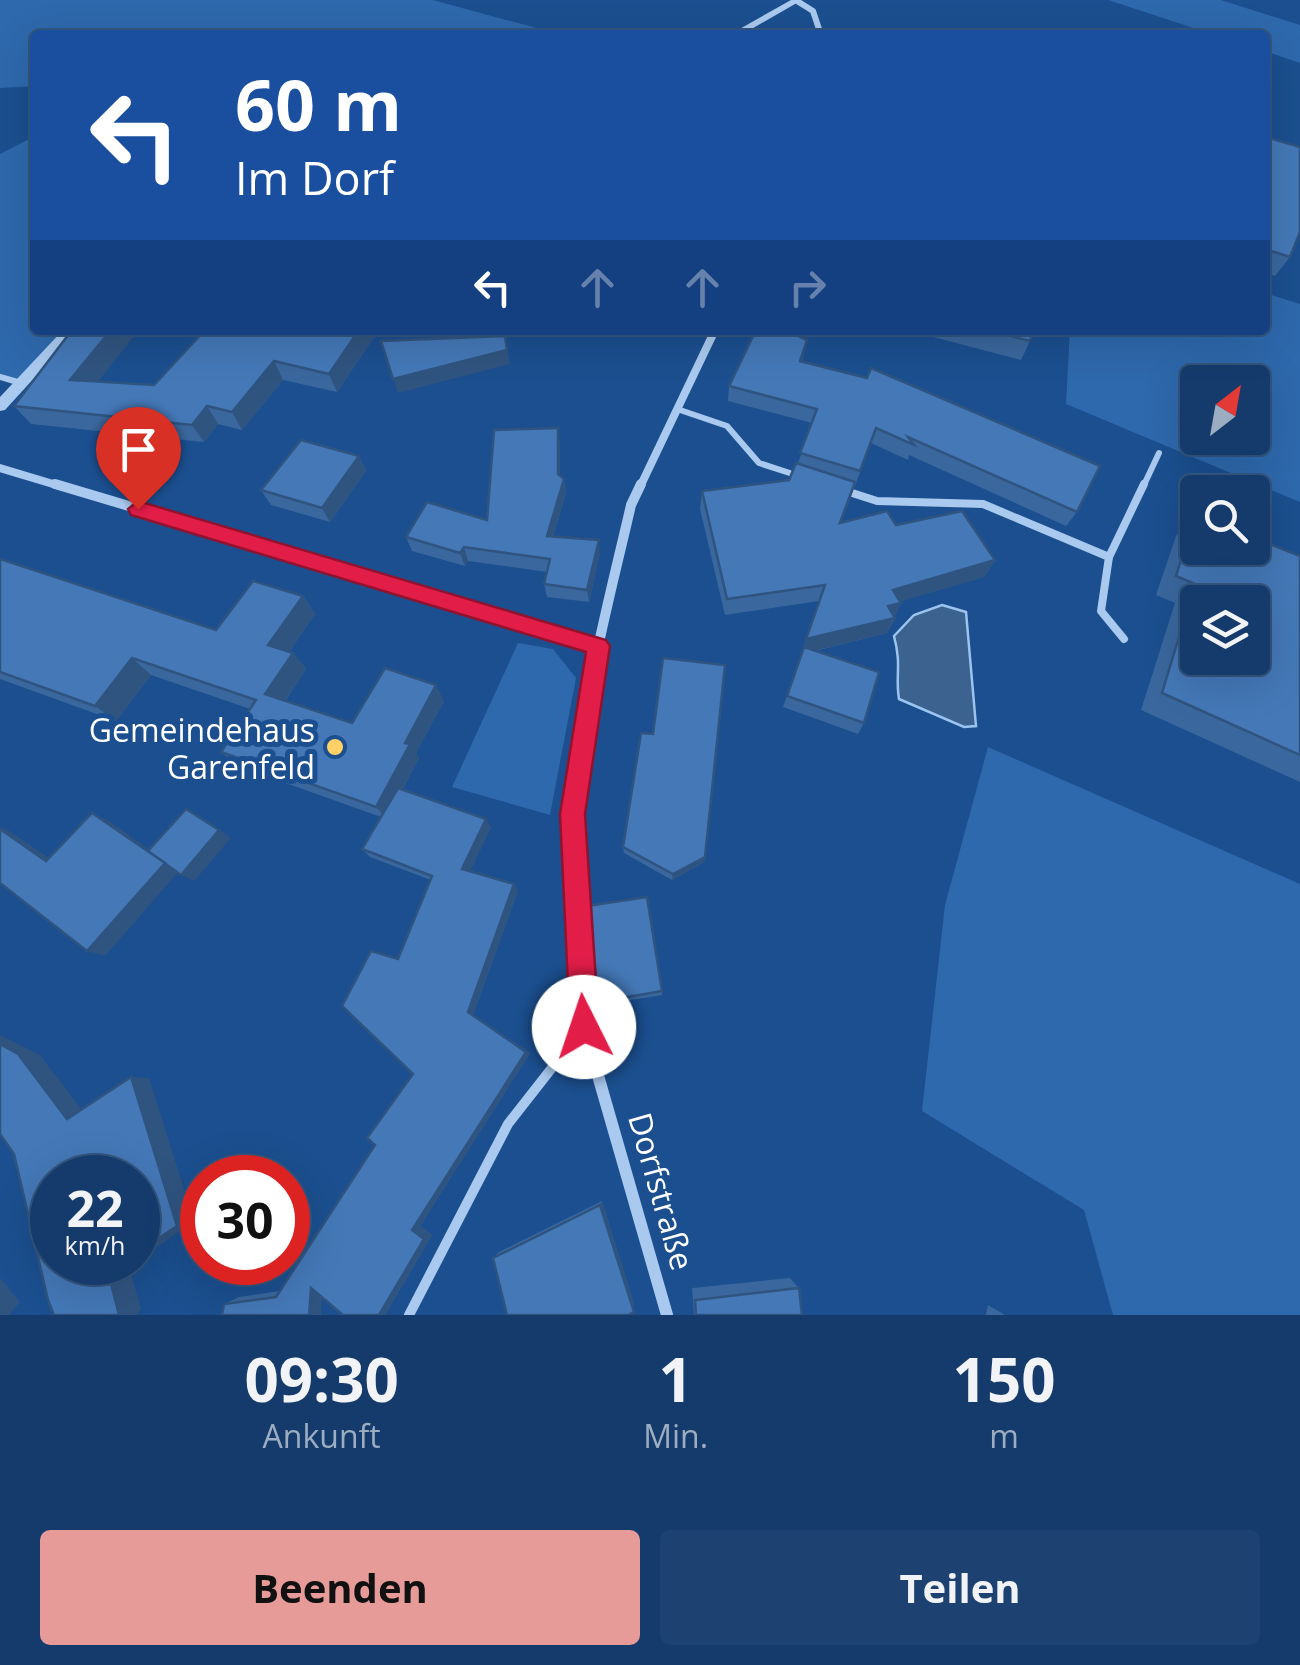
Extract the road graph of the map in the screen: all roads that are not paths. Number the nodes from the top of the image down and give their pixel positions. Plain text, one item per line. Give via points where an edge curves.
1 (797, 0) edge
2 (743, 30) edge
3 (819, 30) edge
4 (66, 335) edge
5 (713, 335) edge
6 (0, 377) edge
7 (21, 383) junction
8 (0, 406) edge
9 (680, 410) junction
10 (1159, 452) dead end
11 (0, 468) edge
12 (810, 480) edge
13 (844, 490) edge
14 (1109, 557) junction
15 (1124, 639) dead end
16 (598, 646) junction
17 (584, 1027) junction
18 (409, 1315) edge
19 (667, 1315) edge

1 - 2 street
1 - 3 street via 813,11
4 - 7 street
5 - 9 street, Dorfstraße
6 - 7 lane
7 - 8 street
9 - 12 lane via 727,426 759,463
9 - 16 street, Dorfstraße via 631,505
10 - 14 lane
11 - 16 street
13 - 14 lane via 877,501 983,504
14 - 15 lane via 1101,611
16 - 17 street, Dorfstraße via 572,814
17 - 18 lane via 508,1124
17 - 19 street, Dorfstraße

